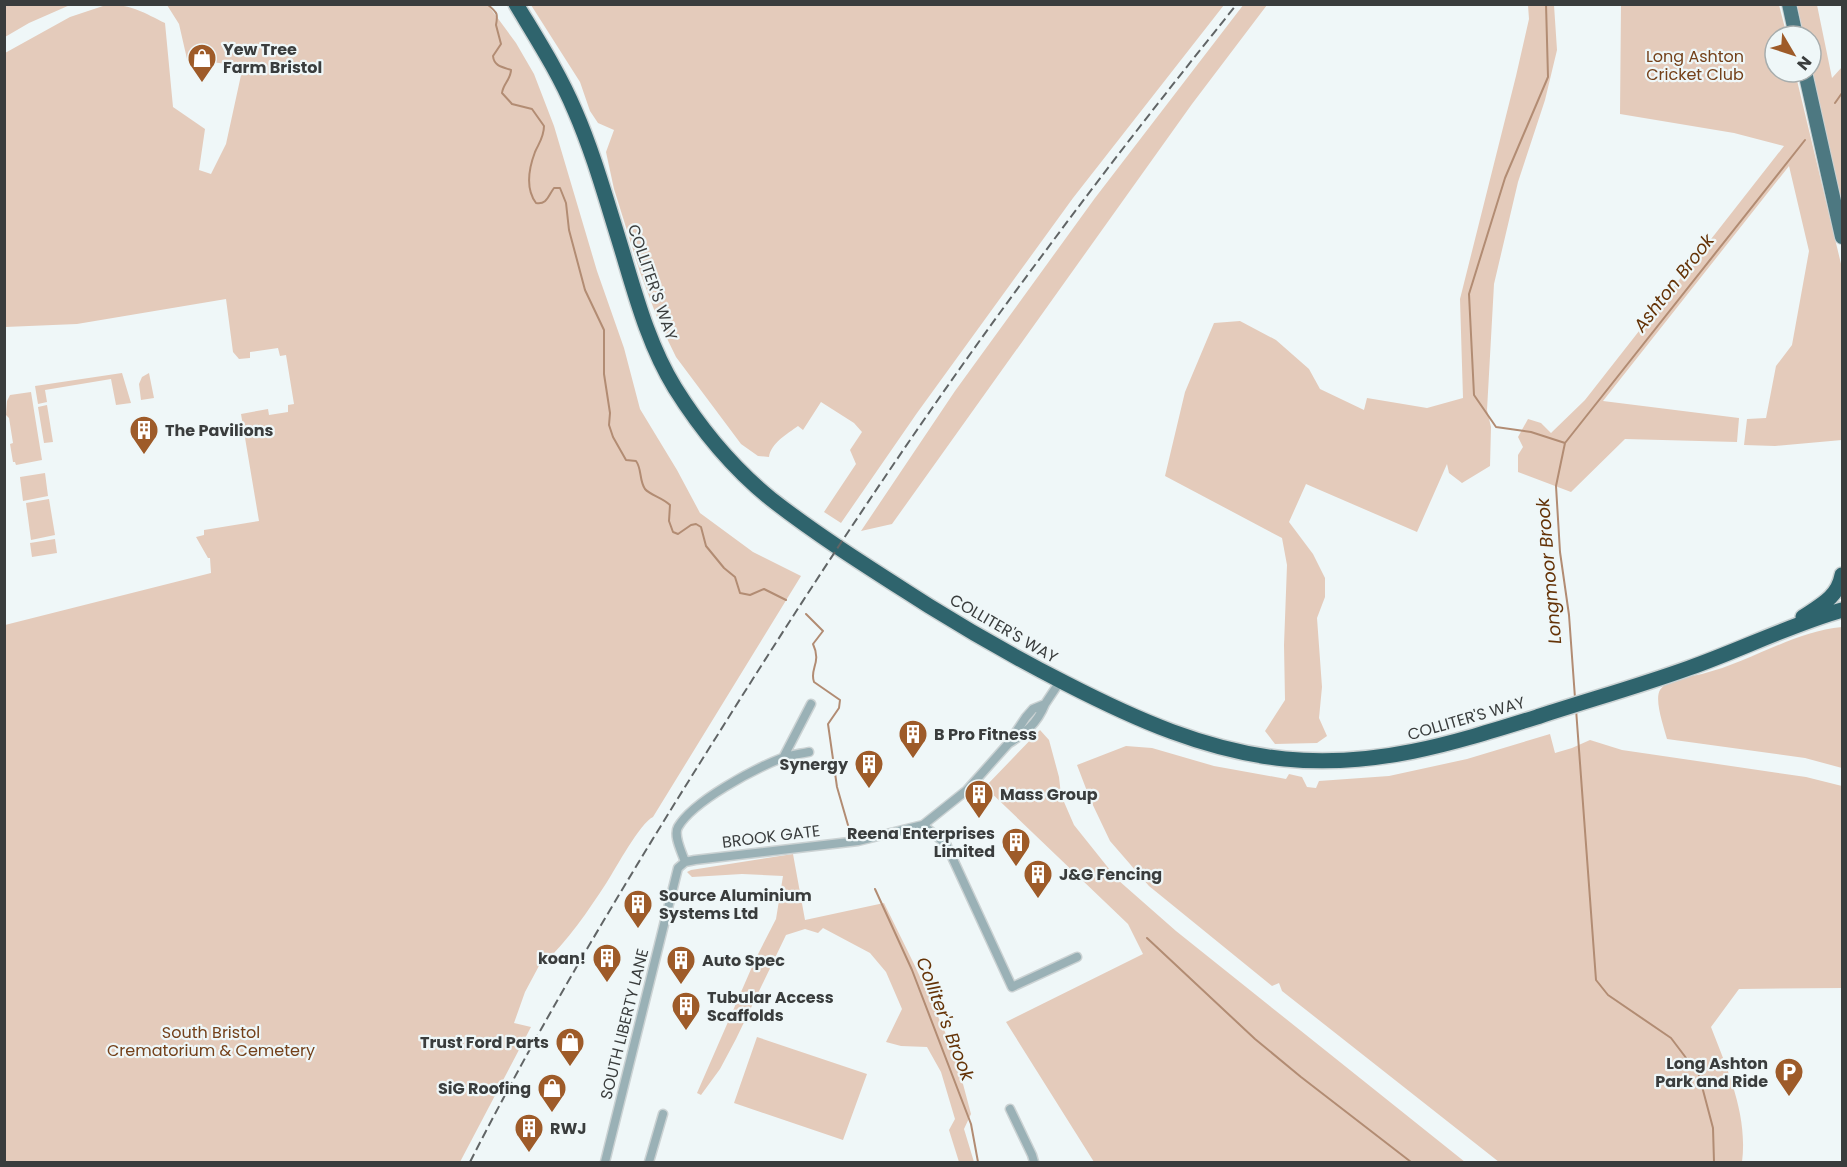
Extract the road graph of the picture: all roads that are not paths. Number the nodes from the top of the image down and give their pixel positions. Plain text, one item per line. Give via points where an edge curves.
1 (516, 4) edge
2 (1789, 4) edge
3 (1793, 24) edge
4 (1808, 84) edge
5 (1842, 237) edge
6 (1842, 575) edge
7 (1842, 610) edge
8 (1842, 617) edge
9 (1780, 632) junction
10 (1061, 680) junction
11 (811, 704) dead end
12 (809, 752) dead end
13 (783, 758) junction
14 (924, 825) junction
15 (685, 862) junction
16 (1077, 957) dead end
17 (1010, 1109) dead end
18 (663, 1114) dead end
19 (608, 1162) edge
20 (649, 1162) edge
21 (1034, 1162) edge

1 - 10 highway, COLLITER'S WAY via 575,110 639,309 672,384 714,441 758,487 796,517 980,638
2 - 3 main road
4 - 5 main road
6 - 9 highway, COLLITER'S WAY via 1840,586 1829,600
7 - 9 highway, COLLITER'S WAY
8 - 9 highway
9 - 10 highway, COLLITER'S WAY via 1693,667 1452,743 1405,754 1341,760 1288,759 1190,739
10 - 14 street via 1045,704 1033,709 967,790
11 - 13 street
12 - 13 street
13 - 15 street via 725,787 691,812 677,828
14 - 15 street, BROOK GATE via 858,841
14 - 16 street via 945,844 1012,987
15 - 19 street, SOUTH LIBERTY LANE via 678,868
17 - 21 street
18 - 20 street

